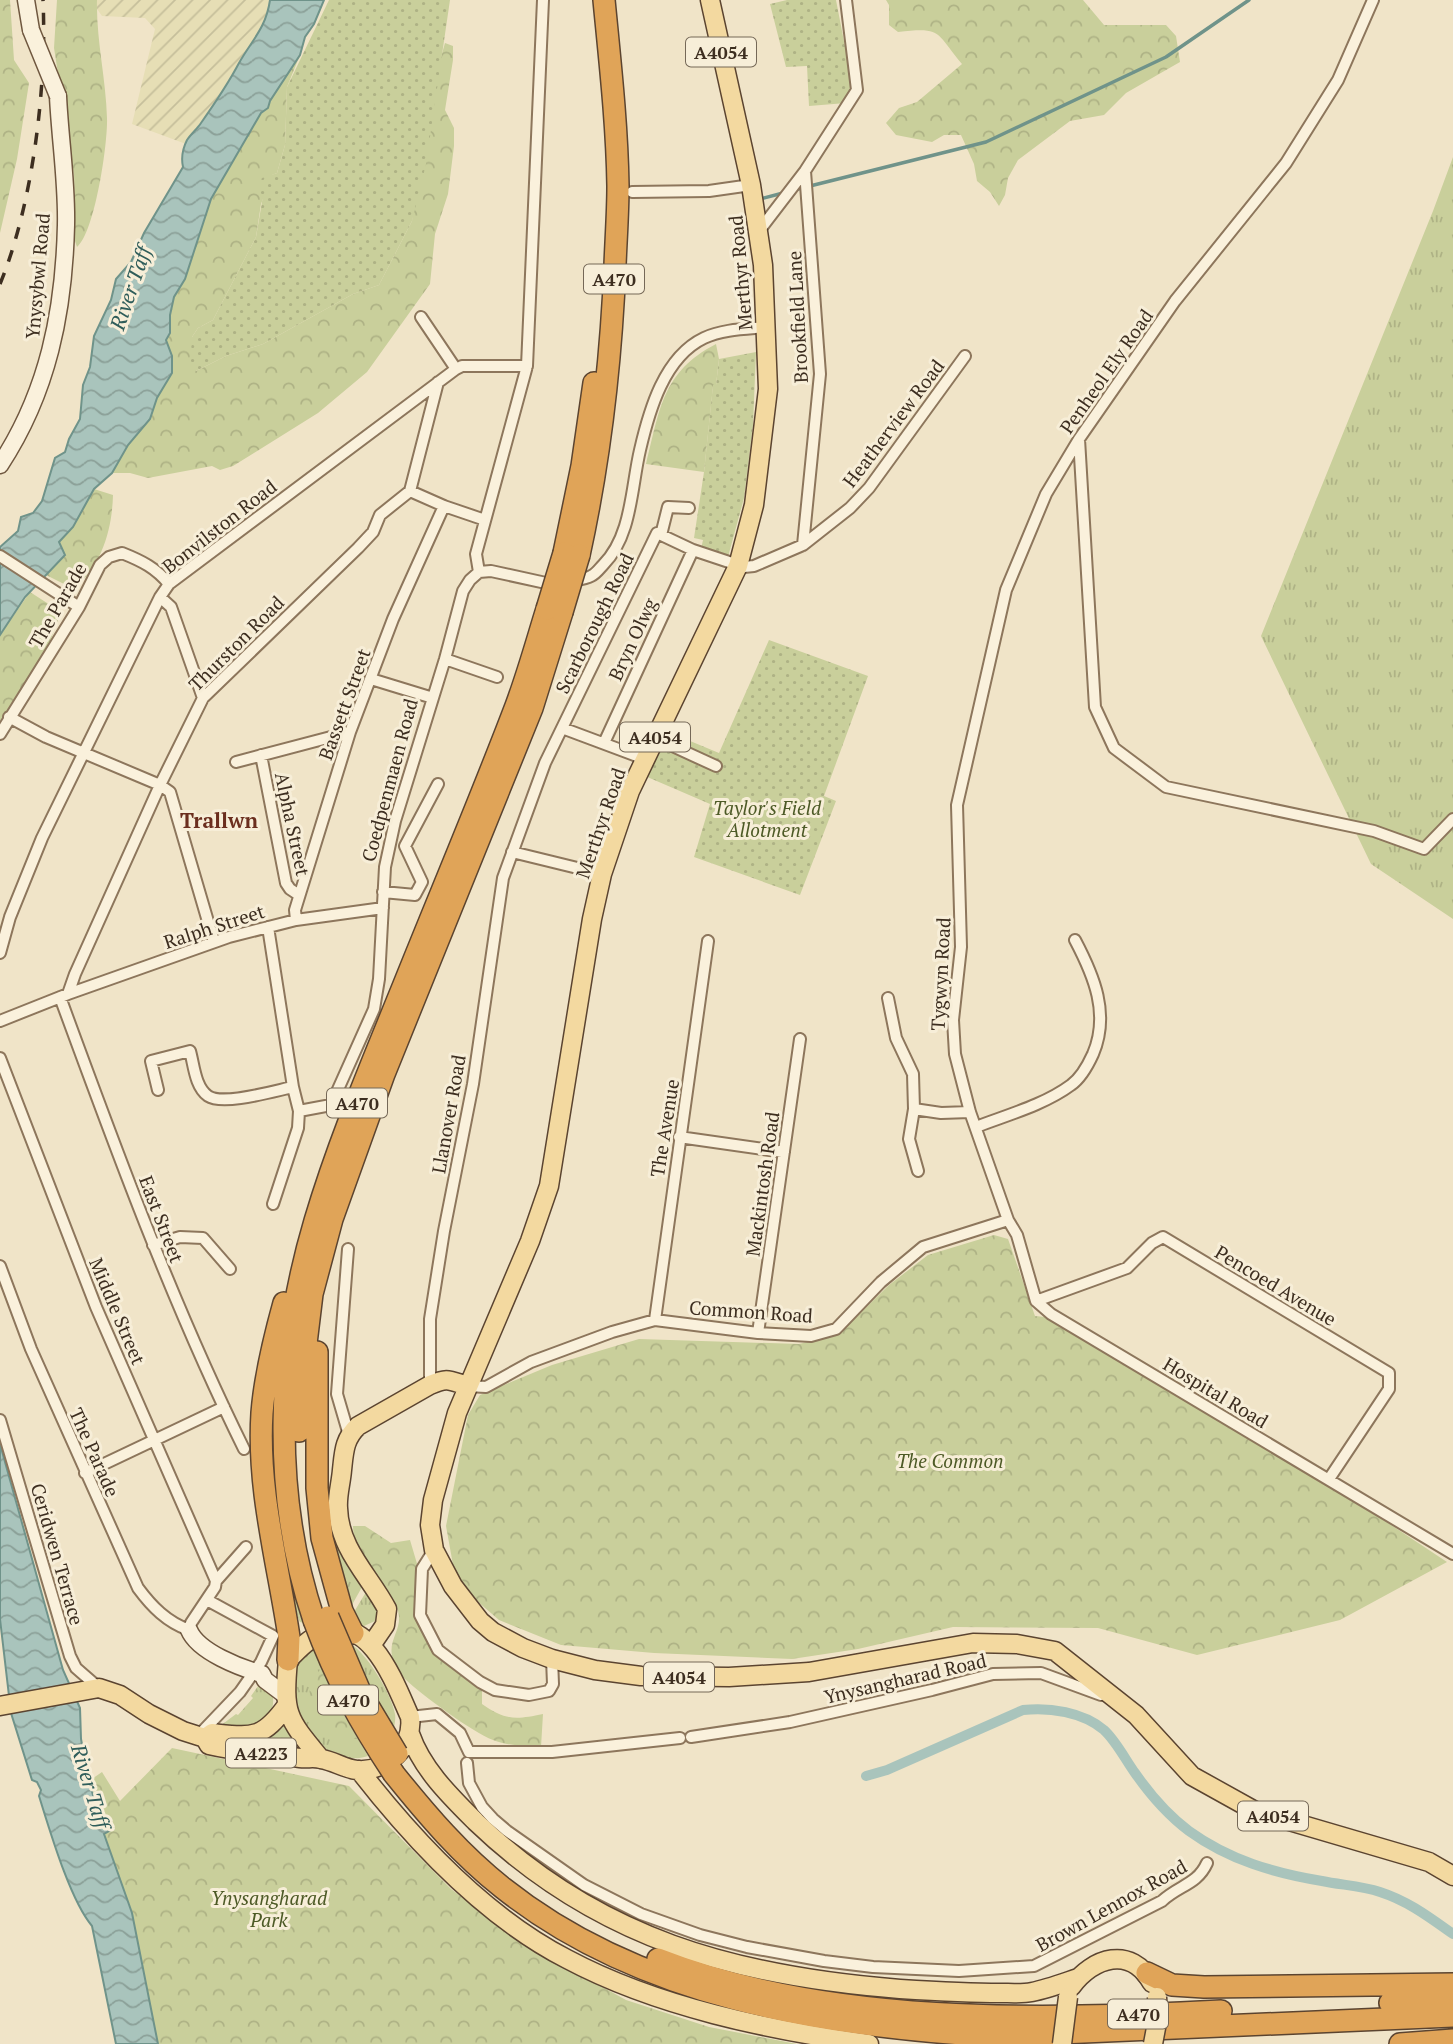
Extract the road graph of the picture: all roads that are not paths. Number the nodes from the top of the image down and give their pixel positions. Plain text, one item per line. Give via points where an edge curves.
1 (26, 0) edge
2 (543, 0) edge
3 (591, 0) edge
4 (604, 0) edge
5 (710, 0) edge
6 (846, 0) edge
7 (1373, 0) edge
8 (805, 171) junction
9 (751, 185) junction
10 (632, 191) dead end
11 (759, 231) junction
12 (421, 317) dead end
13 (767, 327) junction
14 (965, 355) dead end
15 (527, 366) junction
16 (456, 369) junction
17 (438, 382) junction
18 (1079, 439) junction
19 (0, 465) edge
20 (410, 491) junction
21 (654, 505) dead end
22 (444, 506) junction
23 (668, 507) junction
24 (688, 508) dead end
25 (485, 520) junction
26 (659, 534) junction
27 (803, 545) junction
28 (693, 550) junction
29 (571, 554) junction
30 (0, 556) edge
31 (738, 566) junction
32 (479, 572) junction
33 (169, 584) junction
34 (160, 597) junction
35 (79, 607) junction
36 (555, 610) junction
37 (445, 659) junction
38 (497, 677) dead end
39 (371, 679) junction
40 (203, 698) junction
41 (433, 698) junction
42 (9, 718) junction
43 (562, 728) junction
44 (350, 732) junction
45 (0, 734) edge
46 (655, 738) junction
47 (604, 743) junction
48 (84, 752) junction
49 (261, 755) junction
50 (645, 759) junction
51 (236, 762) dead end
52 (716, 766) dead end
53 (438, 784) dead end
54 (160, 785) junction
55 (957, 805) joint
56 (1453, 819) edge
57 (512, 852) junction
58 (602, 874) junction
59 (383, 892) junction
60 (299, 895) junction
61 (383, 908) junction
62 (296, 920) junction
63 (268, 927) junction
64 (1075, 940) dead end
65 (708, 941) dead end
66 (214, 942) junction
67 (0, 953) edge
68 (64, 996) junction
69 (888, 998) dead end
70 (0, 1021) edge
71 (187, 1038) dead end
72 (800, 1040) dead end
73 (190, 1051) junction
74 (0, 1058) edge
75 (293, 1087) junction
76 (158, 1090) dead end
77 (914, 1109) junction
78 (305, 1110) junction
79 (970, 1112) junction
80 (976, 1127) junction
81 (679, 1137) junction
82 (784, 1153) junction
83 (918, 1171) dead end
84 (272, 1204) dead end
85 (1008, 1220) junction
86 (315, 1222) junction
87 (153, 1245) junction
88 (348, 1249) dead end
89 (0, 1266) edge
90 (230, 1269) dead end
91 (312, 1294) junction
92 (1036, 1301) junction
93 (654, 1320) junction
94 (758, 1333) junction
95 (429, 1385) junction
96 (467, 1386) junction
97 (224, 1407) junction
98 (0, 1420) edge
99 (349, 1435) junction
100 (155, 1440) junction
101 (244, 1449) dead end
102 (85, 1473) junction
103 (1329, 1479) junction
104 (246, 1547) dead end
105 (434, 1550) junction
106 (1453, 1554) edge
107 (214, 1578) junction
108 (207, 1600) junction
109 (321, 1617) junction
110 (189, 1630) junction
111 (363, 1639) junction
112 (288, 1660) junction
113 (552, 1660) junction
114 (258, 1673) junction
115 (95, 1688) junction
116 (286, 1700) junction
117 (1122, 1704) junction
118 (5, 1706) edge
119 (410, 1725) junction
120 (201, 1737) junction
121 (320, 1758) junction
122 (468, 1758) junction
123 (399, 1769) junction
124 (359, 1770) junction
125 (1207, 1863) dead end
126 (1453, 1876) edge
127 (1147, 1973) junction
128 (1077, 1978) junction
129 (1453, 1984) edge
130 (1453, 2001) edge
131 (1453, 2016) edge
132 (1453, 2040) edge
133 (869, 2044) edge
134 (1062, 2044) edge
135 (1153, 2044) edge
136 (1400, 2044) edge

1 - 19 main road, Ynysybwl Road, bridge via 31,30 58,96 66,223 51,354 33,407
2 - 15 street
3 - 29 highway, A470 via 603,189 600,299 594,383
4 - 29 highway, A470 via 618,187 612,321 592,496
5 - 9 main road, Merthyr Road / A4054
6 - 8 street via 857,90
7 - 18 street, Penheol Ely Road via 1338,80 1286,163 1175,301
8 - 11 street
8 - 27 street, Brookfield Lane via 820,374
9 - 10 street via 709,191
9 - 11 main road, Merthyr Road / A4054
11 - 13 main road, Merthyr Road / A4054
12 - 16 street
13 - 31 main road, Merthyr Road / A4054 via 763,436 754,505
13 - 32 street via 705,338 687,349 671,369 659,389 640,449 620,540 592,576 555,585
14 - 27 street, Heatherview Road via 869,488
15 - 16 street
15 - 25 street
16 - 17 street, Bonvilston Road
17 - 20 street
17 - 33 street, Bonvilston Road
18 - 55 street, Penheol Ely Road via 1046,494 1006,590
18 - 56 street via 1094,707 1114,748 1166,787 1374,831 1424,849
20 - 22 street
20 - 40 street, Thurston Road via 380,515 373,532 358,548
21 - 23 street
22 - 25 street
22 - 39 street, Bassett Street
23 - 24 street
23 - 26 street, Scarborough Road
25 - 32 street via 476,554
26 - 28 street
26 - 43 street, Scarborough Road
27 - 31 street, Heatherview Road via 754,566
28 - 31 street
28 - 47 street, Bryn Olwg
29 - 36 highway, A470, bridge
30 - 35 street
31 - 46 main road, Merthyr Road / A4054
32 - 37 street, Coedpenmaen Road via 463,591
33 - 34 street, Bonvilston Road
33 - 35 street, The Parade via 145,562 122,553 100,565
34 - 40 street via 171,607
34 - 48 street, Bonvilston Road
35 - 42 street, The Parade
36 - 86 highway, A470 via 365,1081
36 - 91 highway, A470 via 532,708 384,1074
37 - 38 street
37 - 41 street, Coedpenmaen Road
39 - 41 street
39 - 44 street, Bassett Street
40 - 54 street, Thurston Road
41 - 59 street, Coedpenmaen Road via 395,821
42 - 45 street, The Parade
42 - 48 street
43 - 47 street
43 - 57 street, Scarborough Road
44 - 49 street, Alpha Street
44 - 60 street, Bassett Street
46 - 50 main road, Merthyr Road / A4054
46 - 52 street
47 - 50 street
48 - 54 street
48 - 67 street, Bonvilston Road via 42,838
49 - 51 street, Alpha Street
49 - 60 street, Alpha Street via 286,883
50 - 58 main road, Merthyr Road / A4054
53 - 59 street via 405,846 422,882 415,895
54 - 66 street via 170,792
54 - 68 street, Thurston Road
55 - 79 street, Tygwyn Road via 961,947 953,1020 955,1054
57 - 58 street
57 - 95 street, Llanover Road via 503,878 473,1084 430,1319
58 - 96 main road, Merthyr Road / A4054 via 550,1186
59 - 61 street, Coedpenmaen Road
60 - 62 street, Bassett Street
61 - 62 street, Ralph Street
61 - 78 street, Coedpenmaen Road via 374,1009 331,1105
62 - 63 street, Ralph Street
63 - 66 street, Ralph Street
63 - 75 street
64 - 80 street via 1092,972 1100,1007 1097,1045 1087,1066 1073,1084
65 - 81 street, The Avenue
66 - 68 street, Ralph Street
68 - 70 street, Ralph Street
68 - 87 street, East Street
69 - 77 street via 896,1038 914,1074
71 - 73 street
72 - 82 street, Mackintosh Road
73 - 75 street via 198,1083 206,1096 219,1101
73 - 76 street via 151,1061
74 - 100 street, Middle Street via 96,1307
75 - 78 street
77 - 79 street
77 - 83 street via 909,1139
78 - 84 street
79 - 80 street, Tygwyn Road
80 - 85 street, Tygwyn Road
81 - 82 street
81 - 93 street, The Avenue
82 - 94 street, Mackintosh Road
85 - 92 street
85 - 94 street, Common Road via 923,1247 836,1329 811,1336
86 - 109 highway, A470 via 297,1297 285,1385 285,1467 299,1569
86 - 112 highway via 296,1251 270,1358 262,1415 266,1499 289,1637
87 - 90 street via 180,1237 202,1238
87 - 97 street, East Street
88 - 99 street via 337,1394
89 - 102 street, The Parade
91 - 109 highway, A470 via 299,1401 299,1465
91 - 111 highway via 319,1329 317,1488 322,1538 342,1611
92 - 103 street, Hospital Road
92 - 103 street, Pencoed Avenue via 1127,1268 1163,1237 1389,1373 1389,1389
93 - 94 street, Common Road
93 - 96 street, Common Road via 531,1362 486,1387
95 - 96 main road via 451,1379
95 - 99 main road
96 - 105 main road, A4054 via 433,1500
97 - 100 street
97 - 101 street, East Street
98 - 115 street, Ceridwen Terrace via 70,1656
99 - 111 main road via 337,1507 341,1529 352,1556 387,1609 385,1625
100 - 102 street
100 - 107 street, Middle Street
102 - 110 street, The Parade via 138,1588 165,1618
103 - 106 street, Hospital Road
104 - 107 street
105 - 113 main road, A4054 via 453,1586 480,1621 505,1639
105 - 113 street via 422,1569 420,1615 438,1650 495,1690 529,1695 549,1691
107 - 108 street
108 - 110 street
108 - 114 street via 274,1636
109 - 123 highway, A470, bridge via 344,1694
110 - 114 main road via 204,1647 237,1667
111 - 112 main road via 331,1630 310,1640
111 - 119 main road via 381,1656
112 - 114 main road
112 - 116 main road
113 - 117 main road, A4054 via 641,1676 729,1677 809,1672 973,1643 1017,1644 1055,1651
114 - 116 main road
114 - 120 street
115 - 118 main road
115 - 120 main road, A4223 via 120,1695 149,1714
116 - 120 main road, A4223 via 271,1726 262,1732 212,1732
116 - 121 main road via 298,1733
117 - 122 street, Ynysangharad Road via 1041,1673 993,1674 804,1719 686,1738
117 - 126 main road, A4054 via 1192,1776 1255,1811 1429,1861
119 - 122 street, Brown Lennox Road via 437,1714 460,1732
119 - 124 main road via 401,1751 391,1760
119 - 128 main road via 422,1759 442,1787 503,1847 608,1918 676,1947 790,1976 960,1994 1030,1992
120 - 121 main road, A4223 via 209,1745 232,1750
121 - 124 main road
122 - 125 street, Brown Lennox Road via 469,1783 482,1807 507,1832 584,1885 641,1914 700,1935 824,1961 959,1971 1034,1966 1162,1901 1200,1877
123 - 130 highway, A470 via 478,1848 554,1907 624,1946 753,1988 932,2014 1041,2017
123 - 131 highway, A470 via 429,1818 461,1851 504,1889 573,1934 681,1984 801,2014 918,2032 992,2036
124 - 133 main road via 445,1868 513,1925 566,1959 712,2014
127 - 128 main road via 1130,1962 1106,1960 1092,1964
127 - 129 highway, A470 via 1172,1985 1204,1987
127 - 135 main road, bridge via 1157,1997
128 - 134 main road, bridge via 1070,1988
132 - 136 highway

